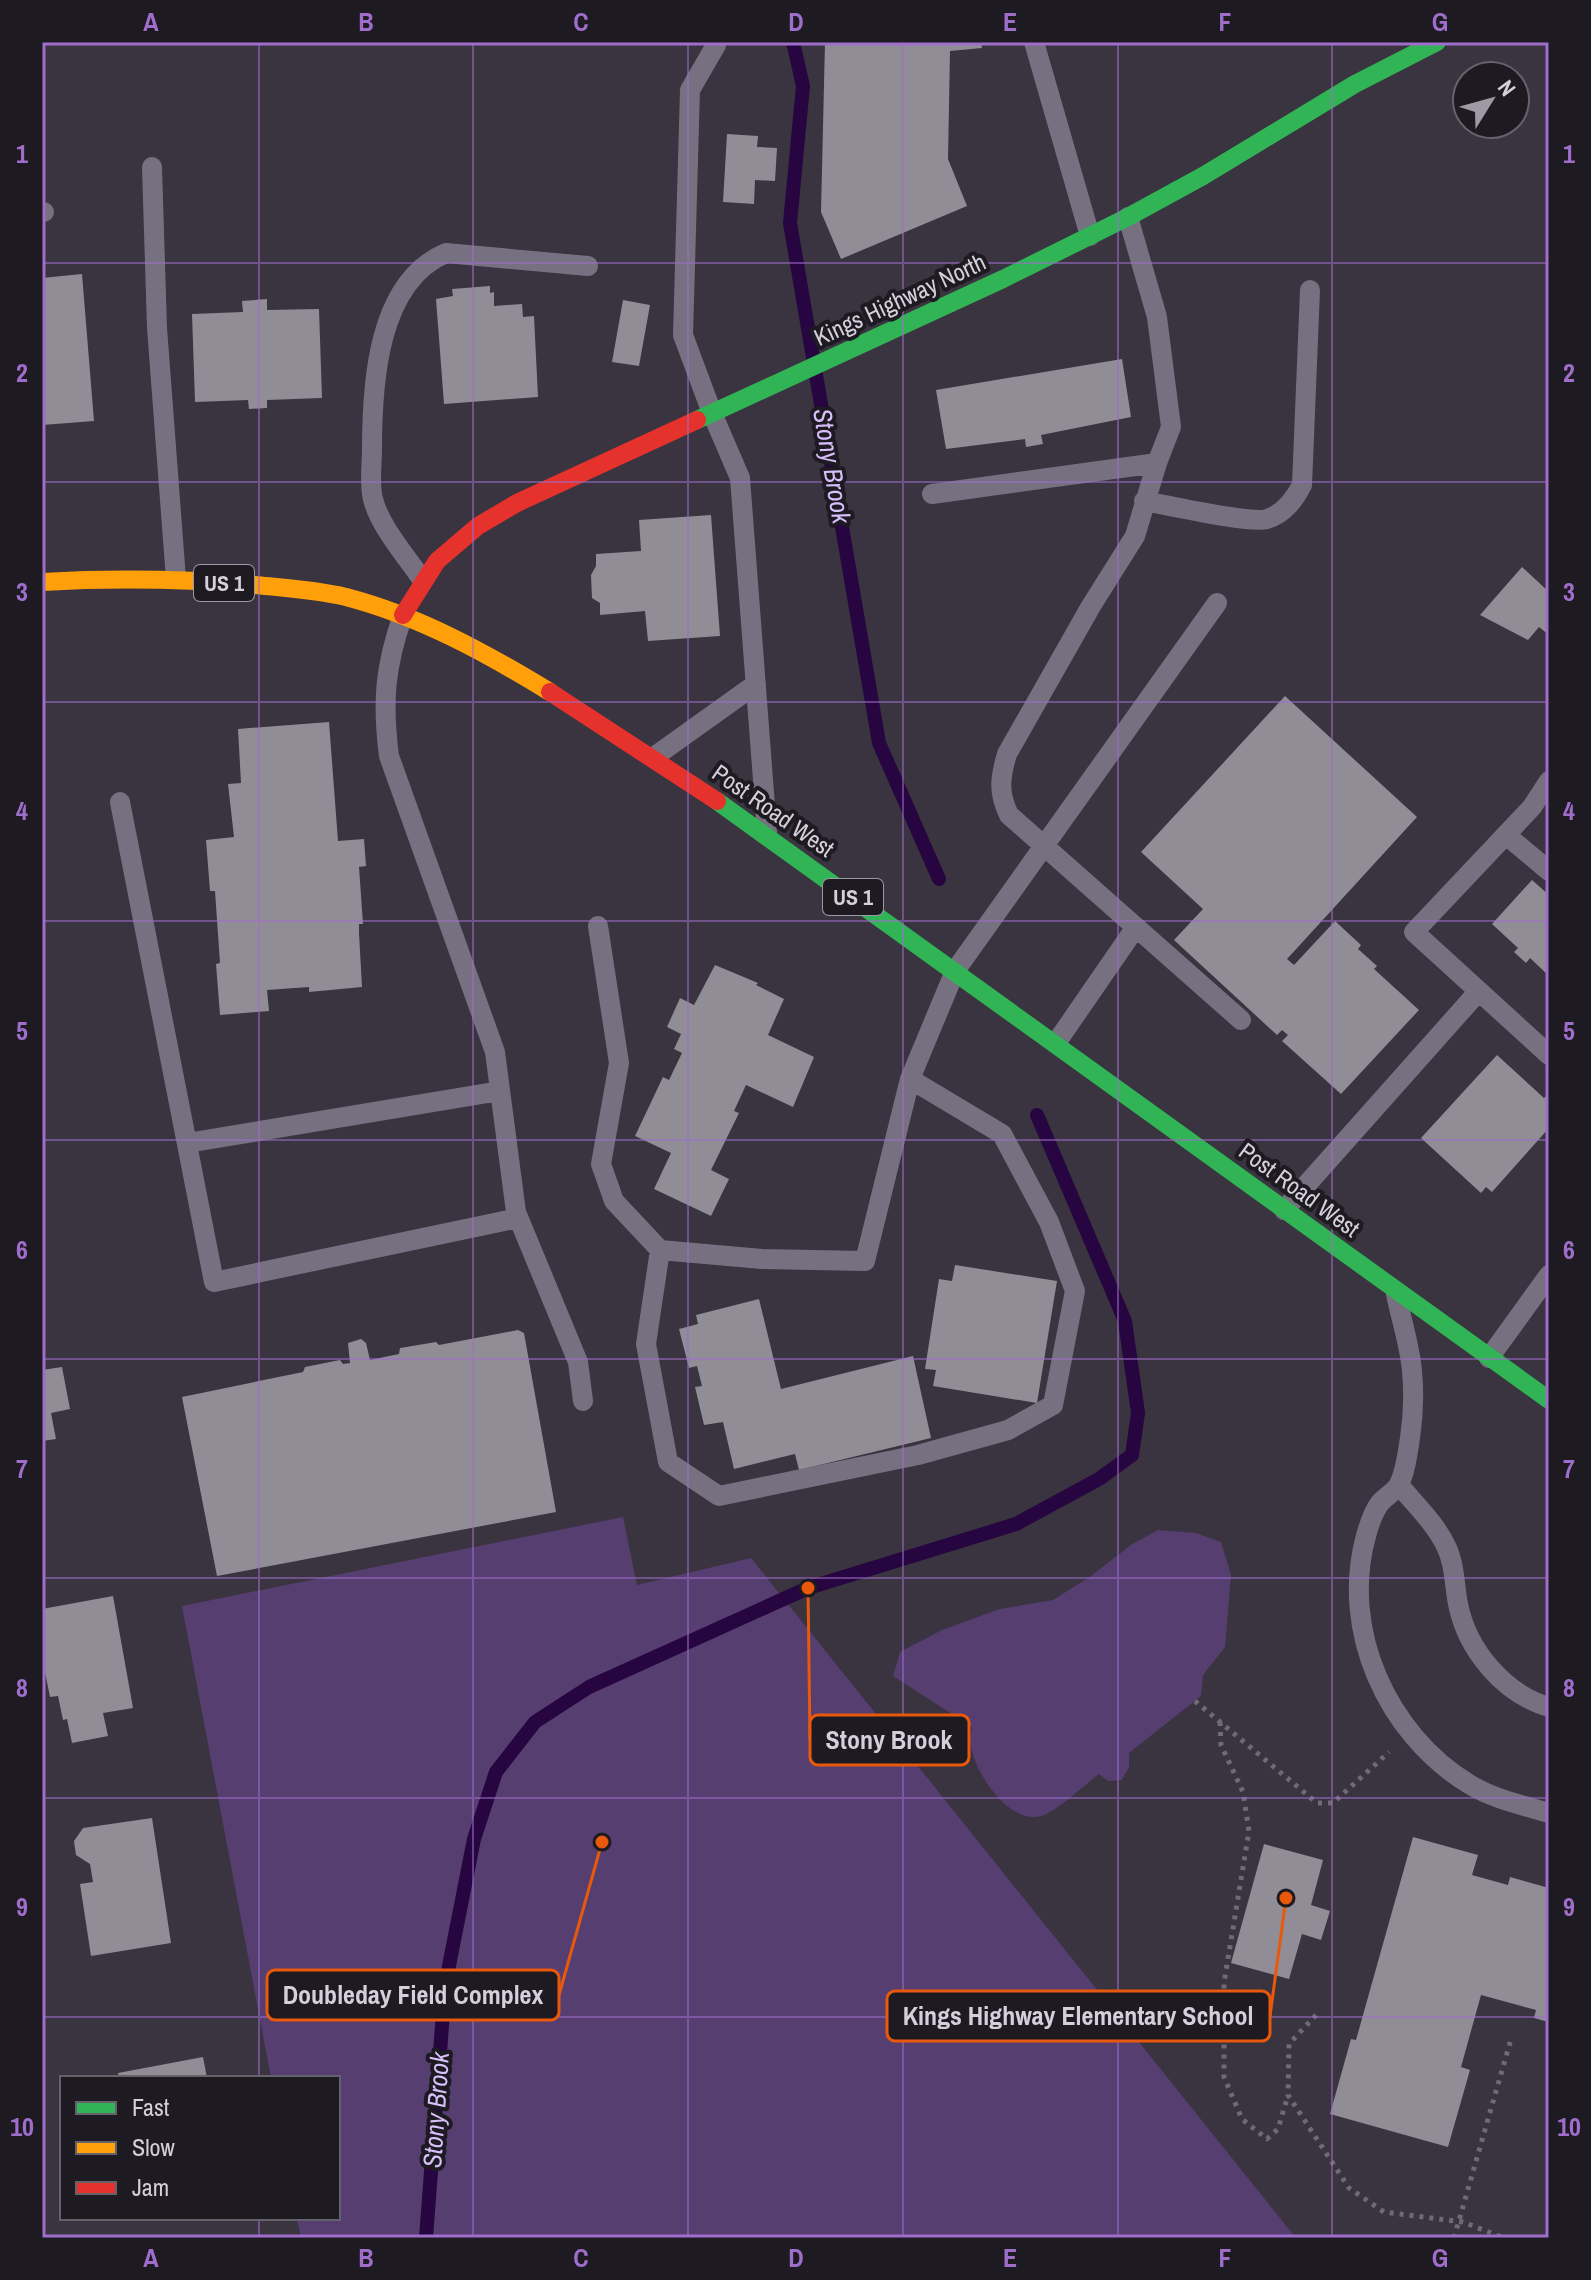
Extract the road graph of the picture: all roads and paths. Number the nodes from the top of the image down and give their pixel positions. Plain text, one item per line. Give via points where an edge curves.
1 (1034, 42) edge
2 (1437, 42) edge
3 (716, 45) dead end
4 (152, 167) dead end
5 (1128, 217) junction
6 (1090, 236) junction
7 (588, 266) dead end
8 (1310, 290) dead end
9 (712, 413) junction
10 (1157, 463) junction
11 (932, 494) dead end
12 (1144, 501) junction
13 (421, 578) junction
14 (176, 579) junction
15 (42, 582) edge
16 (1217, 603) dead end
17 (403, 615) junction
18 (756, 684) junction
19 (654, 757) junction
20 (1549, 781) edge
21 (120, 802) dead end
22 (1506, 835) junction
23 (768, 836) junction
24 (1044, 846) junction
25 (1549, 871) edge
26 (598, 926) dead end
27 (1136, 927) junction
28 (955, 971) junction
29 (1478, 992) junction
30 (1241, 1020) dead end
31 (1056, 1043) junction
32 (1549, 1055) edge
33 (910, 1079) junction
34 (500, 1091) junction
35 (187, 1143) junction
36 (1284, 1210) junction
37 (518, 1218) junction
38 (660, 1250) junction
39 (1549, 1275) edge
40 (1395, 1290) junction
41 (1489, 1358) junction
42 (1549, 1400) edge
43 (583, 1401) dead end
44 (1399, 1485) junction
45 (1195, 1701) dead end
46 (1549, 1707) edge
47 (1220, 1722) junction
48 (1412, 1734) junction
49 (1549, 1813) edge
50 (1316, 2015) dead end
51 (1511, 2039) dead end
52 (1288, 2095) junction
53 (1459, 2222) junction
54 (1454, 2238) edge
55 (1504, 2238) edge

1 - 6 lane
2 - 5 main road, Kings Highway North
3 - 9 lane via 690,90 683,335
4 - 14 lane via 157,328
5 - 6 main road, Kings Highway North
5 - 10 lane via 1157,317 1171,427
6 - 9 main road, Kings Highway North
7 - 13 lane via 446,253 422,267 391,310 376,375 373,499
8 - 12 lane via 1302,485 1294,500 1266,520
9 - 13 main road, Kings Highway North via 481,523 445,549
9 - 18 lane via 740,478
10 - 11 lane
10 - 12 lane
12 - 24 lane via 1135,536 1007,754 999,779 1009,815
13 - 17 main road, Kings Highway North
14 - 15 main road, Post Road West / US 1
14 - 17 main road, Post Road West / US 1 via 330,594
16 - 24 lane
17 - 19 main road, Post Road West / US 1 via 521,674
17 - 34 lane via 385,680 389,756 495,1052
18 - 19 lane
18 - 23 lane
19 - 23 main road, Post Road West / US 1
20 - 22 lane
21 - 35 lane
22 - 25 lane
22 - 29 lane via 1414,932
23 - 28 main road, Post Road West / US 1
24 - 27 lane
24 - 28 lane
26 - 38 lane via 619,1063 601,1164 614,1201
27 - 30 lane
27 - 31 lane
28 - 31 main road, Post Road West / US 1
28 - 33 lane
29 - 32 lane
29 - 36 lane
31 - 36 main road, Post Road West / US 1
33 - 38 lane via 865,1261
33 - 38 lane via 1002,1134 1049,1222 1075,1291 1053,1405 1008,1430 933,1451 719,1496 668,1462 646,1344
34 - 35 lane
34 - 37 lane
35 - 37 lane via 214,1282
36 - 40 main road, Post Road West / US 1
37 - 43 lane via 578,1362
39 - 41 lane
40 - 41 main road, Post Road West / US 1
40 - 44 lane via 1412,1371 1410,1438
41 - 42 main road, Post Road West / US 1
44 - 46 lane via 1444,1543 1458,1606 1478,1652 1507,1685
44 - 48 lane via 1380,1503 1366,1532 1360,1610 1372,1664
45 - 47 path
47 - 48 path via 1304,1795 1326,1804
47 - 52 path via 1221,1745 1243,1792 1249,1831 1224,1983 1224,2077 1242,2119 1267,2139 1278,2129
48 - 49 lane via 1470,1784
50 - 52 path via 1289,2044
51 - 53 path
52 - 53 path via 1349,2188 1384,2212
53 - 54 path
53 - 55 path

